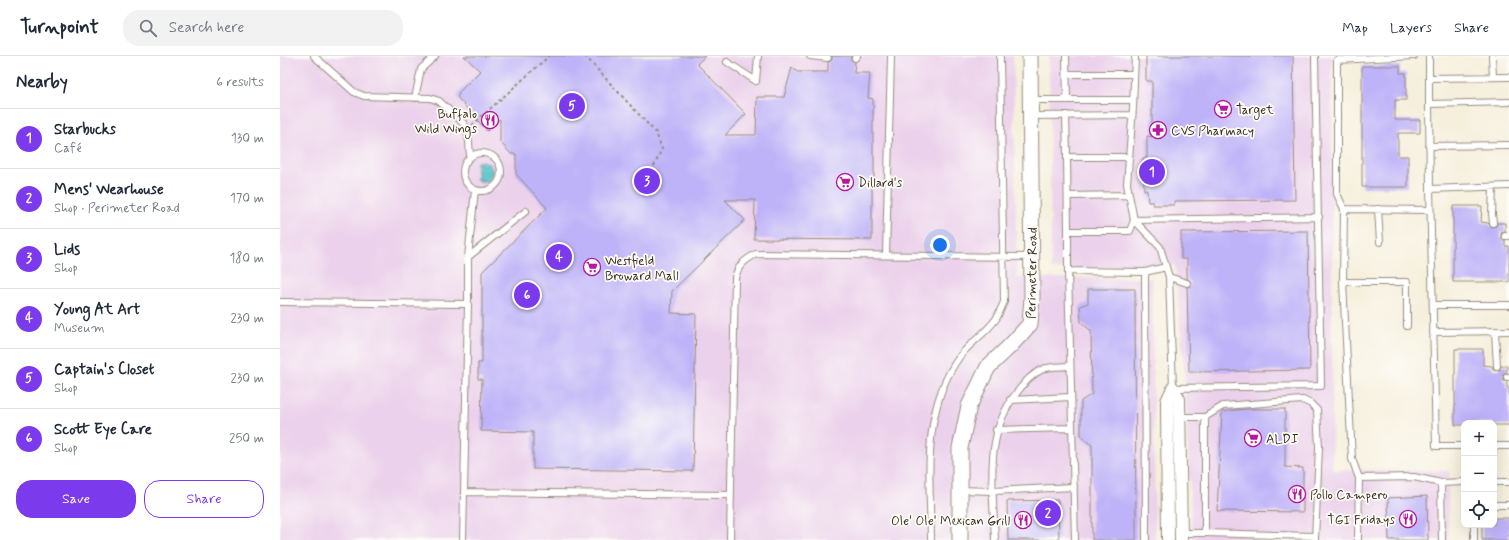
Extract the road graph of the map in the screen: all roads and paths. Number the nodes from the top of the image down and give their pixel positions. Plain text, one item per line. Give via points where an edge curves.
1 (314, 56) edge
2 (435, 56) edge
3 (549, 56) edge
4 (585, 56) edge
5 (758, 56) edge
6 (810, 56) edge
7 (891, 56) edge
8 (1000, 56) edge
9 (1030, 56) edge
10 (1066, 56) edge
11 (1135, 56) edge
12 (1315, 56) edge
13 (1414, 56) edge
14 (1429, 56) edge
15 (1492, 56) edge
16 (828, 58) dead end
17 (727, 62) dead end
18 (1067, 74) junction
19 (1134, 74) junction
20 (1492, 77) junction
21 (1509, 77) edge
22 (1429, 78) junction
23 (415, 98) junction
24 (1030, 100) junction
25 (1067, 100) junction
26 (1133, 100) junction
27 (1509, 102) edge
28 (1429, 104) junction
29 (1066, 115) junction
30 (1132, 115) junction
31 (1031, 116) junction
32 (467, 129) junction
33 (1509, 145) edge
34 (1429, 146) junction
35 (1067, 157) junction
36 (1129, 157) junction
37 (470, 158) junction
38 (653, 168) dead end
39 (1509, 186) edge
40 (1493, 187) junction
41 (1430, 189) junction
42 (475, 190) junction
43 (1129, 195) junction
44 (1068, 196) junction
45 (1344, 209) junction
46 (1378, 209) junction
47 (1430, 210) junction
48 (526, 211) dead end
49 (1319, 217) junction
50 (1134, 220) junction
51 (1493, 222) dead end
52 (1068, 231) junction
53 (1380, 242) dead end
54 (886, 255) junction
55 (1004, 256) junction
56 (468, 257) junction
57 (1032, 257) junction
58 (1166, 267) junction
59 (1068, 271) junction
60 (1145, 272) junction
61 (1169, 277) junction
62 (1343, 282) junction
63 (1187, 283) dead end
64 (280, 302) edge
65 (468, 304) junction
66 (1433, 305) junction
67 (1509, 305) edge
68 (1407, 326) dead end
69 (1495, 331) junction
70 (1509, 331) edge
71 (1433, 332) junction
72 (1070, 366) junction
73 (1497, 366) dead end
74 (1173, 388) junction
75 (1071, 397) junction
76 (1010, 400) junction
77 (1205, 416) junction
78 (1179, 417) junction
79 (1072, 428) junction
80 (996, 430) junction
81 (1461, 446) edge
82 (1497, 446) edge
83 (1509, 446) edge
84 (1359, 478) junction
85 (1461, 482) edge
86 (1497, 482) edge
87 (1509, 482) edge
88 (1441, 483) junction
89 (1074, 487) junction
90 (960, 490) junction
91 (993, 491) junction
92 (464, 492) junction
93 (1168, 492) junction
94 (1180, 492) junction
95 (731, 495) junction
96 (1509, 504) edge
97 (1497, 505) edge
98 (1474, 528) edge
99 (1205, 533) junction
100 (1181, 536) edge
101 (1315, 538) edge
102 (463, 540) edge
103 (730, 540) edge
104 (931, 540) edge
105 (960, 540) edge
106 (995, 540) edge
107 (1075, 540) edge
108 (1146, 540) edge
109 (1168, 540) edge
110 (1358, 540) edge
111 (1442, 540) edge
112 (1474, 540) edge

1 - 23 lane via 354,92 364,96
2 - 23 lane via 421,69
3 - 32 path
4 - 38 path via 656,132 662,149
5 - 17 lane via 756,81
6 - 16 lane
7 - 54 lane
8 - 55 lane
9 - 24 street, Perimeter Road
10 - 18 lane
11 - 19 lane
12 - 49 lane
13 - 45 lane via 1337,60 1337,194
14 - 22 lane
15 - 20 lane
18 - 19 lane
18 - 25 lane
19 - 26 lane
20 - 21 lane
20 - 22 lane
22 - 28 lane
23 - 32 lane via 439,100
24 - 25 lane
24 - 31 street, Perimeter Road
25 - 26 lane
26 - 30 lane
27 - 28 lane
28 - 34 lane
29 - 30 lane
29 - 31 lane
29 - 35 lane
30 - 36 lane
31 - 57 street, Perimeter Road
32 - 37 lane
33 - 34 lane
34 - 41 lane
35 - 36 lane
35 - 44 lane
36 - 43 lane
37 - 42 lane via 465,163 463,175 469,186
37 - 42 lane via 475,154 487,153 497,160 501,172 498,183 493,188
39 - 40 lane
40 - 41 lane
40 - 51 lane
41 - 47 lane
42 - 56 lane
43 - 44 lane
43 - 50 lane
44 - 52 lane
45 - 46 lane
45 - 62 lane
46 - 47 lane
46 - 53 lane
47 - 66 lane
48 - 56 lane
49 - 50 lane
49 - 74 lane via 1321,386
50 - 52 lane via 1130,231
50 - 58 lane via 1160,247
52 - 59 lane
54 - 55 lane
54 - 95 lane via 756,254 737,269
55 - 57 lane
55 - 104 lane via 1004,302 995,320 960,356 946,380 933,418 930,449
56 - 65 lane
57 - 90 street, Perimeter Road via 1030,324 988,366 968,406 960,448
58 - 60 lane
58 - 61 lane
59 - 60 lane
59 - 72 lane
60 - 108 lane
61 - 63 lane
61 - 74 lane
62 - 68 lane via 1407,282
62 - 84 lane via 1352,459
64 - 65 lane
65 - 92 lane
66 - 67 lane
66 - 71 lane
69 - 70 lane
69 - 71 lane
69 - 73 lane
71 - 81 lane via 1436,446
72 - 75 lane
72 - 76 lane via 1044,369 1029,377
74 - 78 street via 1179,399
74 - 93 street via 1167,401
75 - 76 lane
75 - 79 lane
76 - 80 lane
77 - 78 lane
77 - 99 lane
77 - 101 lane via 1223,406 1303,400 1317,410 1319,447
78 - 94 street
79 - 80 lane
79 - 89 lane
80 - 91 lane via 992,452
82 - 83 lane
84 - 88 lane via 1414,477
84 - 110 lane
85 - 88 lane
86 - 87 lane
88 - 111 lane
89 - 91 lane
89 - 107 lane
90 - 91 lane
90 - 105 street, Perimeter Road
91 - 106 lane
92 - 95 lane
92 - 102 lane
93 - 94 street
93 - 109 street
94 - 100 street
95 - 103 lane
96 - 97 lane
98 - 112 lane
99 - 100 lane
99 - 101 lane

